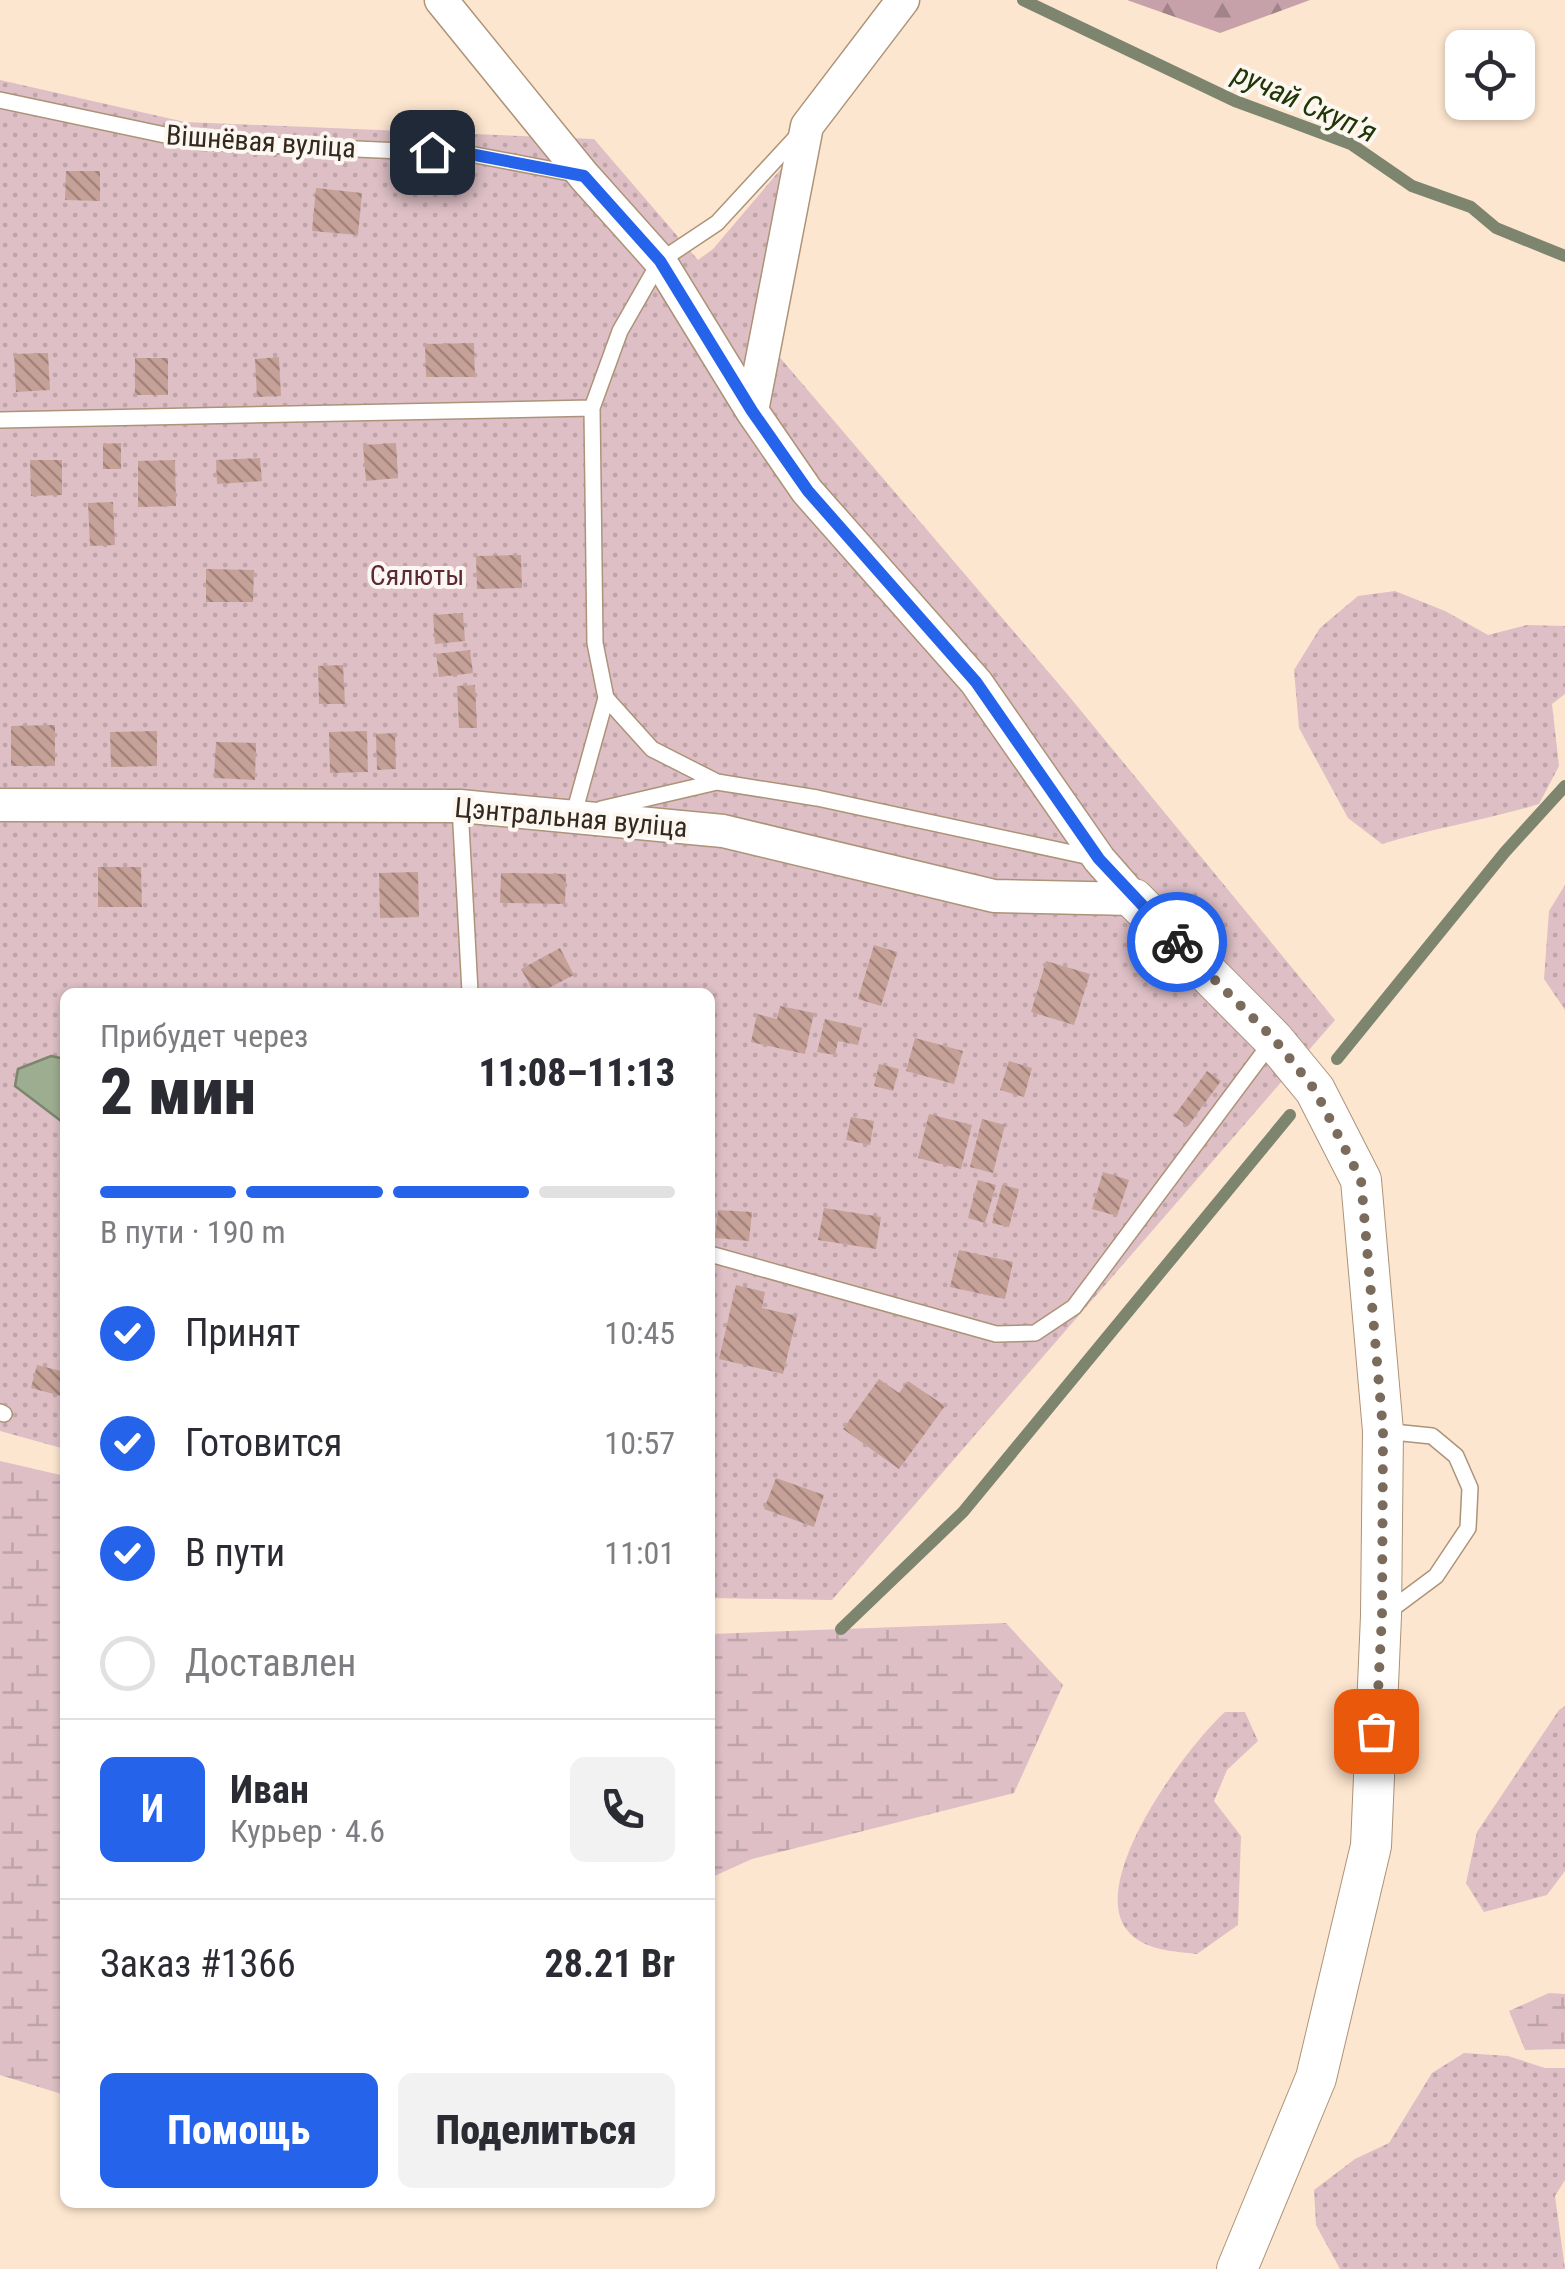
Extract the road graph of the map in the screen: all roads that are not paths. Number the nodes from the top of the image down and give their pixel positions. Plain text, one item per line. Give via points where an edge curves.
1 (441, 0) edge
2 (903, 0) edge
3 (0, 100) edge
4 (807, 126) junction
5 (584, 176) junction
6 (660, 261) junction
7 (592, 408) junction
8 (752, 411) junction
9 (0, 420) edge
10 (606, 698) junction
11 (717, 782) junction
12 (0, 805) edge
13 (460, 806) junction
14 (573, 816) junction
15 (1099, 859) junction
16 (1134, 898) junction
17 (470, 988) edge
18 (1274, 1039) junction
19 (715, 1255) edge
20 (1383, 1430) junction
21 (1382, 1616) junction
22 (1237, 2269) edge

1 - 5 street
2 - 4 street
3 - 5 lane, Вішнёвая вуліца via 198,142 470,154
4 - 6 lane via 717,223
4 - 8 street
5 - 6 street
6 - 7 lane via 620,331
6 - 8 street
7 - 9 lane
7 - 10 lane via 595,642
8 - 15 street via 808,491 976,682
10 - 11 lane via 652,749
10 - 14 lane
11 - 14 lane
11 - 15 lane
12 - 13 street, Цэнтральная вуліца
13 - 14 street, Цэнтральная вуліца
13 - 17 lane
14 - 16 street, Цэнтральная вуліца via 723,831 994,896
15 - 16 street
16 - 18 street
18 - 19 lane via 1074,1307 1035,1333 996,1334
18 - 20 street via 1315,1090 1361,1180
20 - 21 street
20 - 21 lane via 1432,1436 1456,1456 1470,1488 1468,1528 1436,1576
21 - 22 street via 1371,1846 1316,2078

